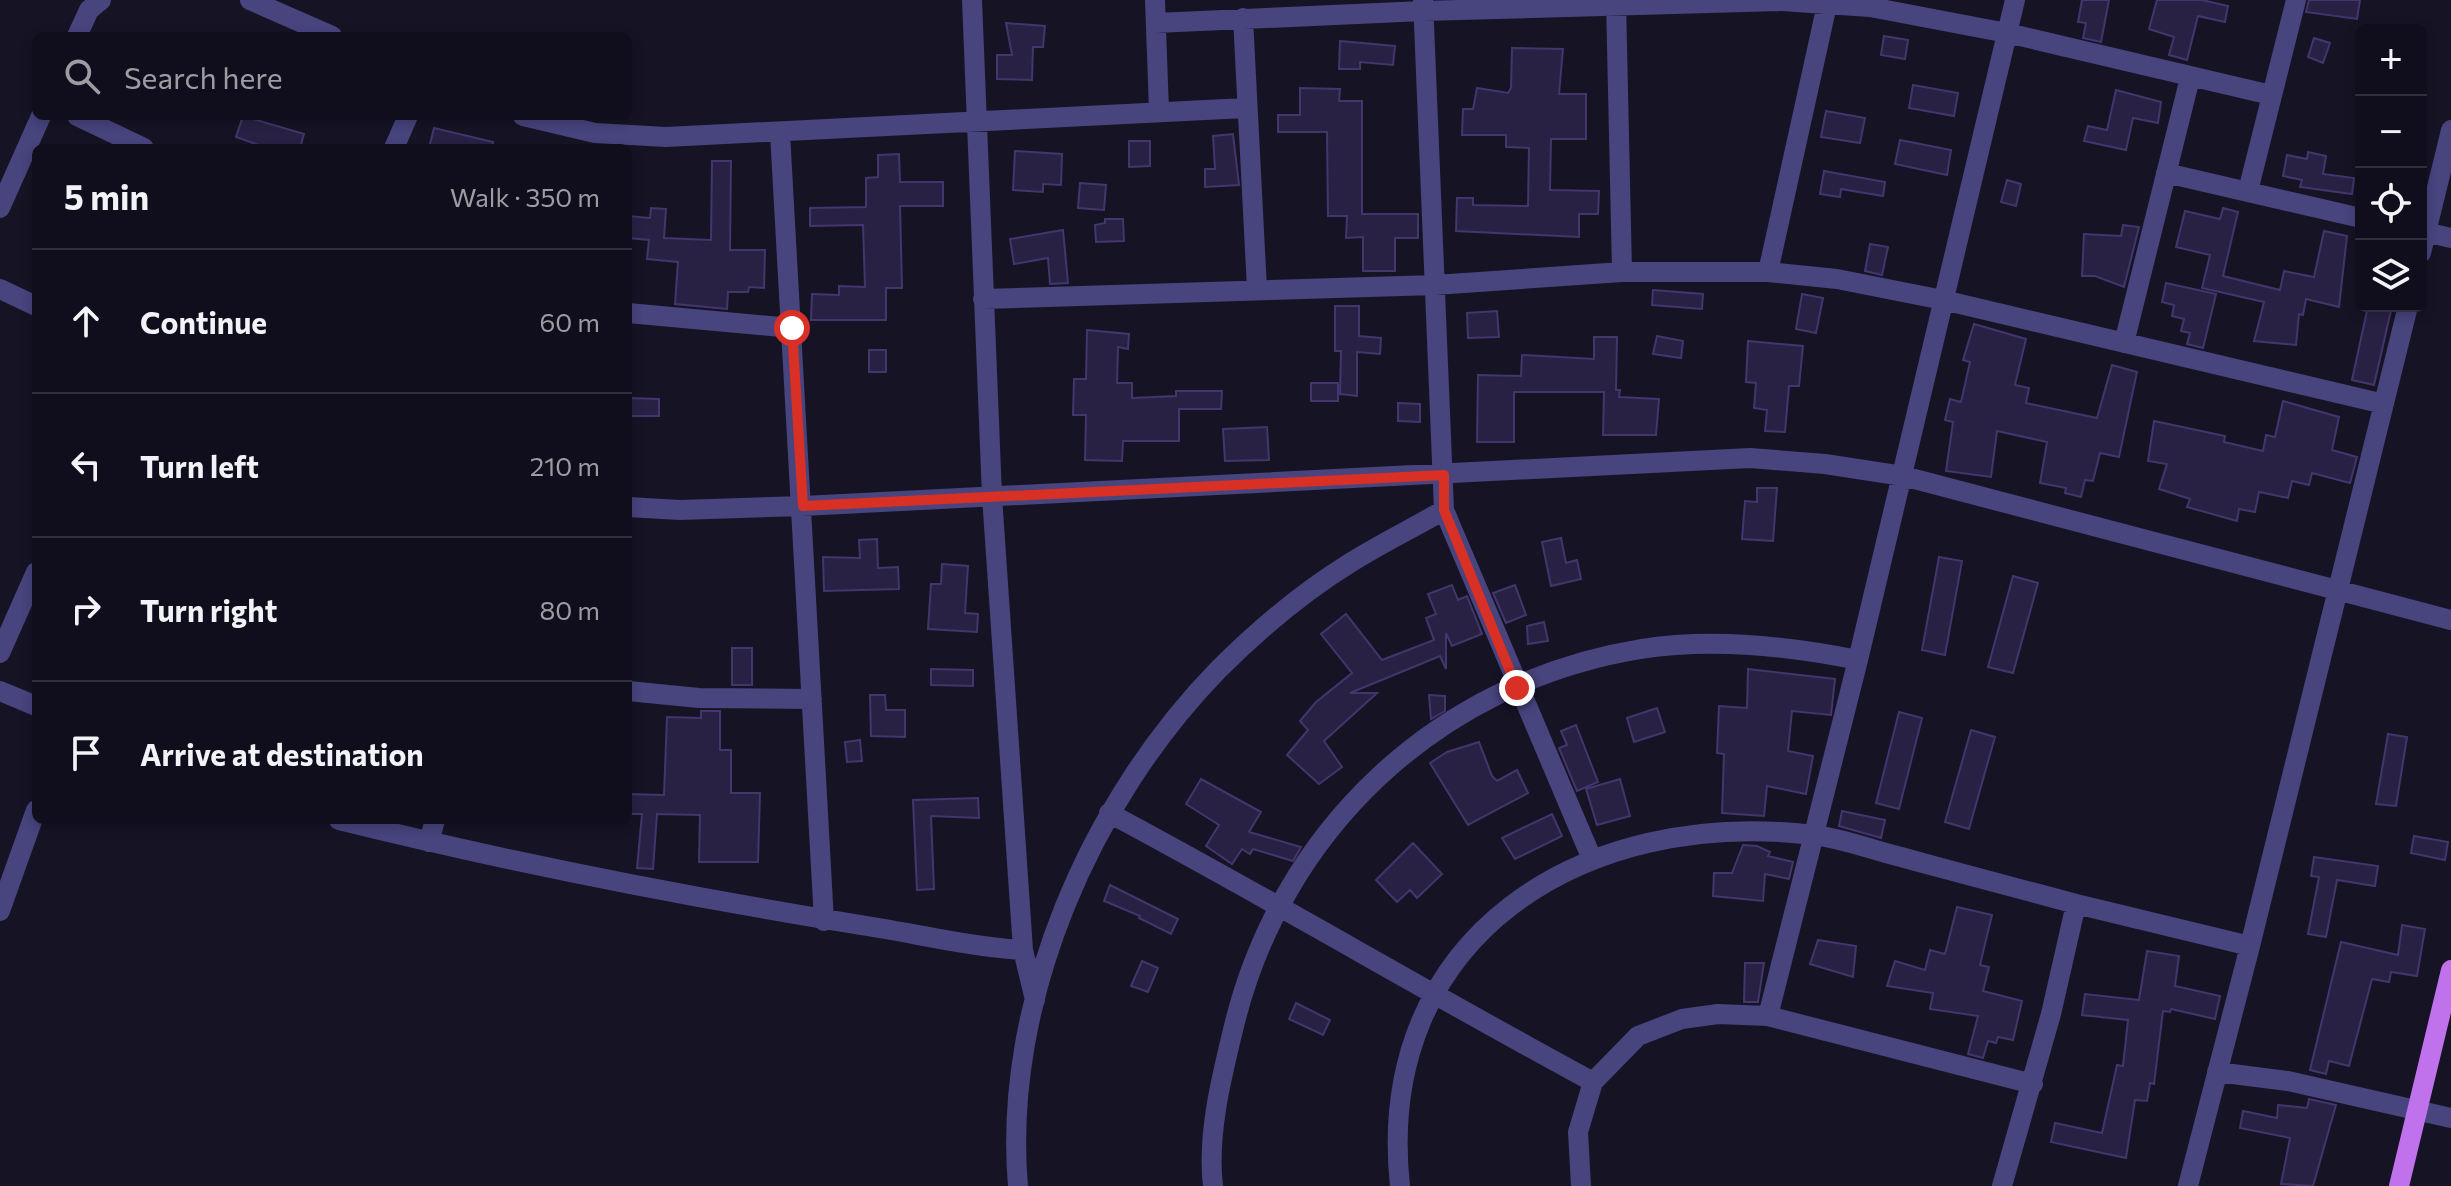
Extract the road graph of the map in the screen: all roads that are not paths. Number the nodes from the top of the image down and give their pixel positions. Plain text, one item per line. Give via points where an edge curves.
1 (101, 0) edge
2 (250, 0) edge
3 (972, 0) edge
4 (1155, 0) edge
5 (2015, 0) edge
6 (2296, 0) edge
7 (1616, 2) edge
8 (1828, 2) edge
9 (1423, 5) edge
10 (1243, 18) junction
11 (1156, 23) junction
12 (79, 32) edge
13 (323, 32) edge
14 (2007, 33) junction
15 (2190, 78) junction
16 (2271, 95) junction
17 (1245, 108) junction
18 (1159, 111) junction
19 (39, 120) edge
20 (85, 120) edge
21 (406, 120) edge
22 (542, 120) edge
23 (975, 124) junction
24 (2451, 130) edge
25 (780, 133) junction
26 (136, 144) edge
27 (396, 144) edge
28 (2166, 173) junction
29 (2248, 191) junction
30 (0, 208) edge
31 (2355, 217) edge
32 (2427, 223) edge
33 (2451, 238) edge
34 (2427, 239) edge
35 (1622, 272) junction
36 (1768, 272) junction
37 (1435, 285) junction
38 (0, 289) edge
39 (1257, 289) junction
40 (983, 299) junction
41 (1943, 300) junction
42 (32, 304) edge
43 (2407, 312) edge
44 (632, 313) edge
45 (792, 328) junction
46 (2124, 343) junction
47 (2384, 404) junction
48 (1444, 475) junction
49 (1903, 476) junction
50 (992, 496) junction
51 (803, 506) junction
52 (632, 507) edge
53 (1444, 510) junction
54 (32, 581) edge
55 (2340, 591) junction
56 (2451, 620) edge
57 (0, 653) edge
58 (1858, 660) junction
59 (1517, 688) junction
60 (0, 691) edge
61 (632, 691) edge
62 (812, 699) junction
63 (32, 704) edge
64 (1109, 813) junction
65 (32, 821) edge
66 (355, 824) edge
67 (434, 824) edge
68 (1816, 835) junction
69 (429, 842) junction
70 (1592, 859) junction
71 (1278, 903) junction
72 (2076, 904) junction
73 (0, 911) edge
74 (824, 921) junction
75 (2250, 946) junction
76 (1023, 950) junction
77 (2451, 970) edge
78 (1432, 995) junction
79 (1035, 1000) junction
80 (1768, 1016) junction
81 (2217, 1072) junction
82 (1593, 1082) junction
83 (2033, 1084) junction
84 (2418, 1110) junction
85 (2451, 1118) edge
86 (1018, 1186) edge
87 (1213, 1186) edge
88 (1400, 1186) edge
89 (1581, 1186) edge
90 (2002, 1186) edge
91 (2188, 1186) edge
92 (2399, 1186) edge

1 - 12 street via 89,10
2 - 13 street
3 - 23 street
4 - 11 street
5 - 14 street
6 - 16 street
7 - 8 street
7 - 9 street
7 - 35 street
8 - 14 street
8 - 36 street
9 - 10 street
9 - 37 street
10 - 11 street
10 - 17 street
11 - 18 street
14 - 15 street
14 - 41 street
15 - 16 street
15 - 28 street
16 - 29 street
17 - 18 street
17 - 39 street
18 - 23 street
19 - 30 street
20 - 26 street
21 - 27 street
22 - 25 street via 609,134
23 - 25 street
23 - 40 street
24 - 32 street
25 - 45 street
28 - 29 street
28 - 46 street
29 - 31 street
33 - 34 street
35 - 36 street
35 - 37 street
36 - 41 street
37 - 39 street
37 - 48 street
38 - 42 street
39 - 40 street
40 - 50 street
41 - 46 street
41 - 49 street
43 - 47 street
44 - 45 street
45 - 51 street
46 - 47 street
47 - 55 street
48 - 49 street via 1750,458
48 - 50 street
48 - 53 street
49 - 55 street
49 - 58 street
50 - 51 street
50 - 76 street
51 - 52 street
51 - 62 street
53 - 59 street
53 - 64 street via 1348,564 1219,670 1161,735
54 - 57 street
55 - 56 street
55 - 75 street
58 - 59 street via 1816,651 1710,644 1641,649 1544,675
58 - 68 street
59 - 70 street
59 - 71 street via 1437,730 1389,765 1345,808
60 - 63 street
61 - 62 street
62 - 74 street
64 - 71 street
64 - 79 street via 1061,914
65 - 73 street
66 - 69 street
67 - 69 street
68 - 70 street via 1704,833 1634,845
68 - 72 street
68 - 80 street
69 - 74 street
70 - 78 street via 1543,882 1484,928
71 - 78 street
71 - 87 street via 1242,991 1231,1036
72 - 75 street
72 - 83 street
74 - 76 street
75 - 81 street
76 - 79 street
77 - 84 main road
78 - 82 street
78 - 88 street via 1416,1031 1401,1097
79 - 86 street via 1020,1088
80 - 82 street via 1718,1014 1650,1029
80 - 83 street
81 - 84 street via 2288,1081
81 - 91 street
82 - 89 street via 1578,1132
83 - 90 street
84 - 85 street
84 - 92 main road

